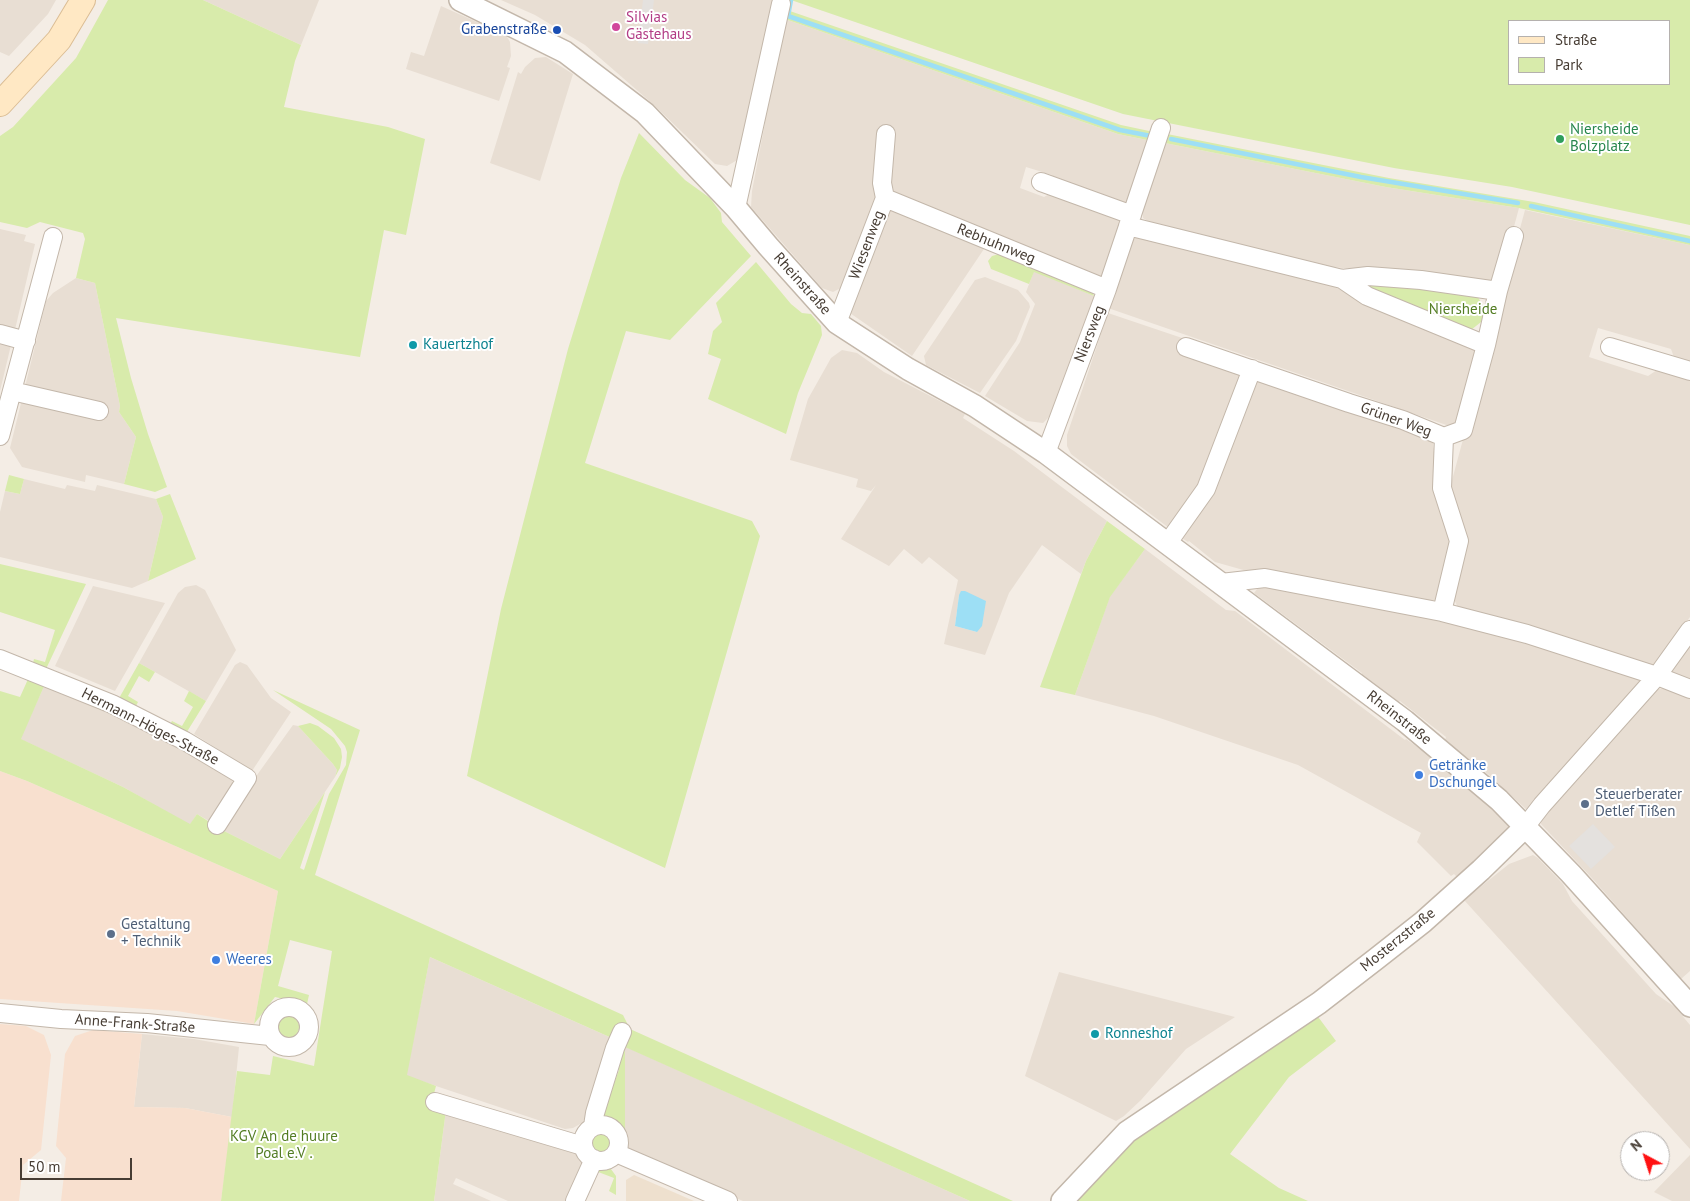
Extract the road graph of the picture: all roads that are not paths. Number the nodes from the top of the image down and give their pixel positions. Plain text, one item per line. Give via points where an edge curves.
1 (83, 0) edge
2 (460, 0) edge
3 (781, 4) dead end
4 (0, 104) edge
5 (1161, 128) dead end
6 (886, 134) dead end
7 (1040, 182) dead end
8 (885, 198) junction
9 (736, 208) junction
10 (1130, 220) junction
11 (1514, 236) dead end
12 (53, 237) dead end
13 (1342, 279) junction
14 (1107, 289) junction
15 (1498, 291) junction
16 (837, 323) junction
17 (0, 334) edge
18 (26, 341) junction
19 (1486, 344) junction
20 (1186, 346) dead end
21 (1610, 347) dead end
22 (1252, 369) junction
23 (1690, 371) edge
24 (12, 391) junction
25 (99, 411) dead end
26 (0, 436) edge
27 (1444, 437) junction
28 (1046, 453) junction
29 (1167, 544) junction
30 (1220, 583) junction
31 (1442, 612) junction
32 (1690, 630) edge
33 (0, 659) edge
34 (1657, 676) junction
35 (1690, 689) edge
36 (217, 825) dead end
37 (1526, 827) junction
38 (1690, 1006) edge
39 (0, 1013) edge
40 (622, 1032) dead end
41 (270, 1036) dead end
42 (435, 1102) dead end
43 (593, 1126) junction
44 (589, 1153) junction
45 (616, 1153) junction
46 (575, 1201) edge
47 (728, 1201) edge
48 (1062, 1201) edge

1 - 4 main road via 59,40
2 - 9 street, Rheinstraße via 565,52 602,79 645,113
3 - 9 street
5 - 10 street, Niersweg
6 - 8 street, Wiesenweg via 882,183
7 - 10 street
8 - 14 street, Rebhuhnweg
8 - 16 street, Wiesenweg
9 - 16 street, Rheinstraße
10 - 13 street
10 - 14 street, Niersweg
11 - 15 street
12 - 18 street
13 - 15 street via 1368,276 1421,280
13 - 19 street via 1367,296
14 - 28 street, Niersweg
15 - 19 street
16 - 28 street, Rheinstraße via 908,369 976,406
17 - 18 street
18 - 24 street
19 - 27 street via 1463,430
20 - 22 street
21 - 23 street
22 - 27 street, Grüner Weg via 1404,420
22 - 29 street via 1206,489
24 - 25 street
24 - 26 street
27 - 31 street, Grüner Weg via 1442,488 1459,541
28 - 29 street, Rheinstraße
29 - 30 street, Rheinstraße
30 - 31 street via 1265,578
30 - 37 street, Rheinstraße via 1405,721 1499,800
31 - 34 street via 1527,634
32 - 34 street, Mosterzstraße
33 - 36 street, Hermann-Höges-Straße via 112,704 246,778
34 - 35 street
34 - 37 street, Mosterzstraße
37 - 38 street, Rheinstraße
37 - 48 street, Mosterzstraße via 1430,916 1376,960 1319,1003 1127,1132
39 - 41 street, Anne-Frank-Straße via 147,1023
40 - 43 street
42 - 44 street
43 - 44 street via 585,1134
43 - 45 street via 605,1125 614,1131 619,1142
44 - 45 street via 606,1160
44 - 46 street
45 - 47 street

